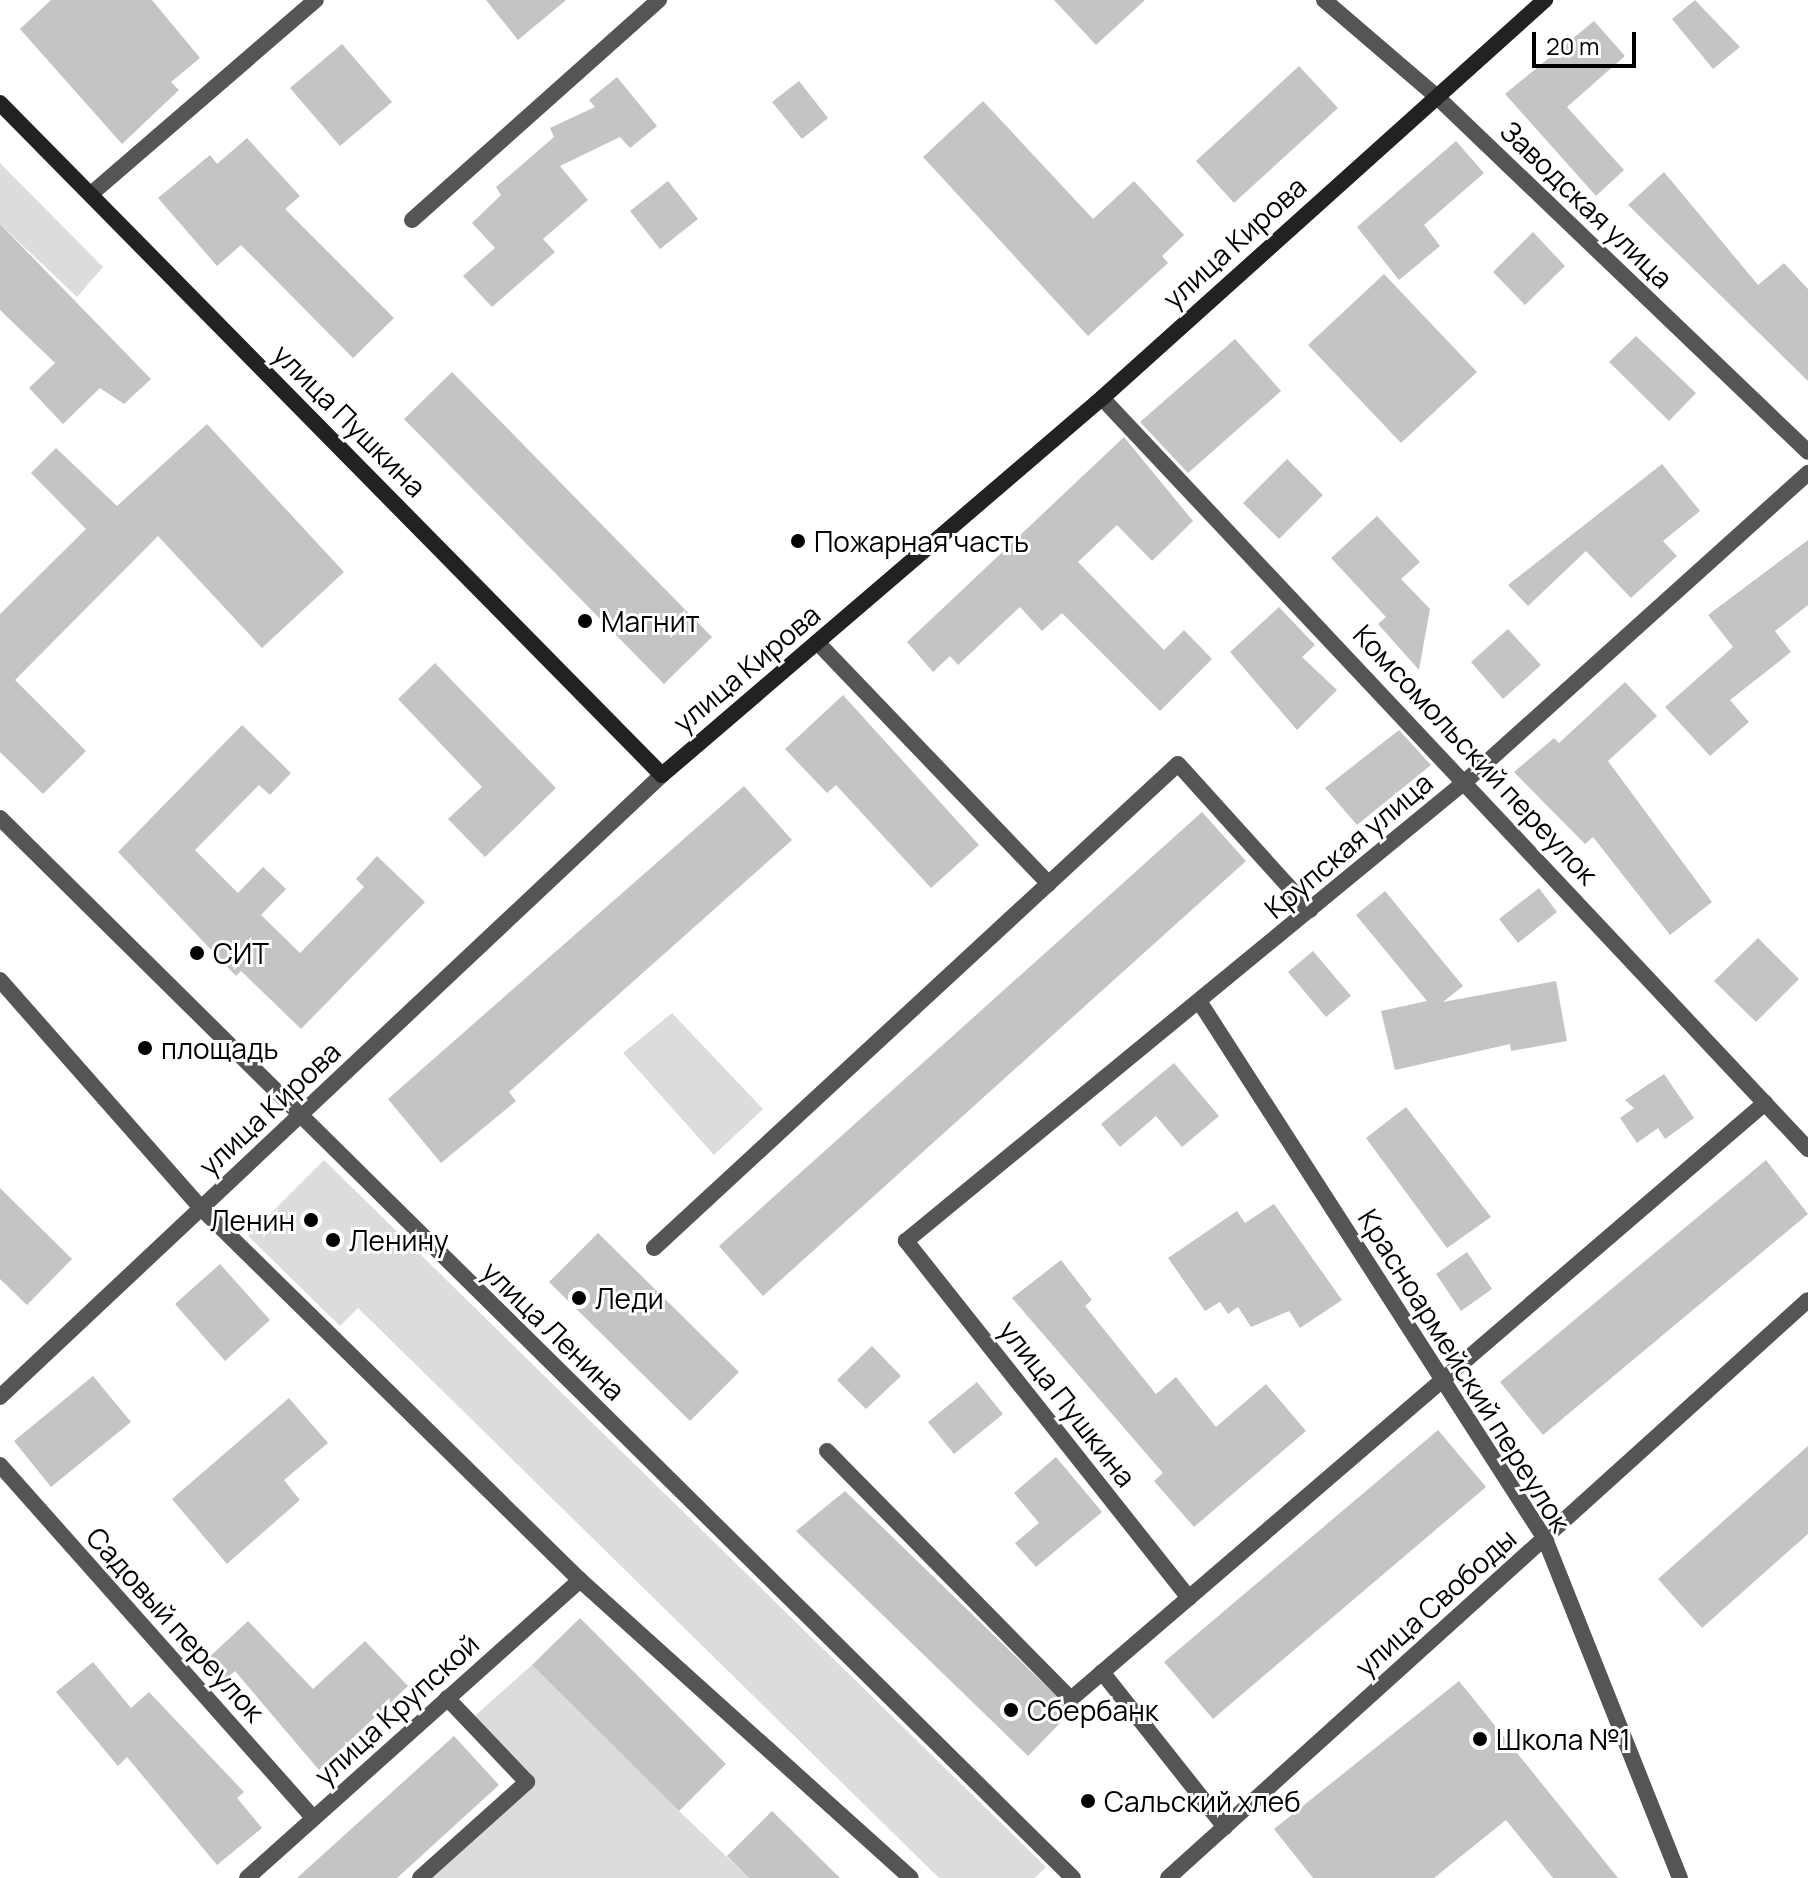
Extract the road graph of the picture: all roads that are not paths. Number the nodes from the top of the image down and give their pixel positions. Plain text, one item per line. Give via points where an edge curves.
1 (316, 0) edge
2 (659, 0) edge
3 (1324, 0) edge
4 (1545, 0) edge
5 (1435, 95) junction
6 (0, 103) edge
7 (91, 194) junction
8 (412, 220) dead end
9 (1102, 398) junction
10 (1808, 452) edge
11 (1808, 473) edge
12 (817, 642) junction
13 (662, 775) junction
14 (1467, 780) junction
15 (0, 818) edge
16 (1049, 884) junction
17 (1310, 910) junction
18 (0, 980) edge
19 (1199, 1001) junction
20 (1765, 1103) junction
21 (298, 1116) junction
22 (1808, 1149) edge
23 (200, 1207) junction
24 (906, 1241) joint
25 (654, 1248) dead end
26 (1808, 1300) edge
27 (1442, 1380) junction
28 (0, 1397) edge
29 (827, 1451) dead end
30 (0, 1465) edge
31 (1545, 1539) junction
32 (580, 1580) junction
33 (1189, 1598) junction
34 (1102, 1672) junction
35 (447, 1698) junction
36 (313, 1818) junction
37 (1225, 1827) junction
38 (247, 1878) edge
39 (420, 1878) edge
40 (911, 1878) edge
41 (1073, 1878) edge
42 (1168, 1878) edge
43 (1680, 1878) edge

1 - 7 street
2 - 8 street
3 - 5 street, Заводская улица
4 - 5 main road, улица Кирова
5 - 9 main road, улица Кирова
5 - 10 street, Заводская улица
6 - 7 main road, улица Пушкина
7 - 13 main road, улица Пушкина
9 - 12 main road, улица Кирова
9 - 14 street, Комсомольский переулок
11 - 14 street, Крупская улица
12 - 13 main road, улица Кирова
12 - 16 street
13 - 21 street, улица Кирова
14 - 17 street, Крупская улица
14 - 20 street, Комсомольский переулок
15 - 21 street, улица Ленина
16 - 17 street via 1178,764
16 - 25 street
17 - 19 street, Крупская улица
18 - 23 street
19 - 24 street, Крупская улица
19 - 27 street, Красноармейский переулок
20 - 22 street, Комсомольский переулок
20 - 27 street
21 - 23 street, улица Кирова
21 - 41 street, улица Ленина
23 - 28 street, улица Кирова
23 - 32 street
24 - 33 street, улица Пушкина
26 - 31 street, улица Свободы
27 - 31 street, Красноармейский переулок
27 - 33 street
29 - 34 street via 1071,1699
30 - 36 street, Садовый переулок
31 - 37 street, улица Свободы
31 - 43 street, Красноармейский переулок
32 - 35 street, улица Крупской
32 - 40 street
33 - 34 street
34 - 37 street
35 - 36 street, улица Крупской
35 - 39 street via 527,1782
36 - 38 street, улица Крупской
37 - 42 street, улица Свободы

